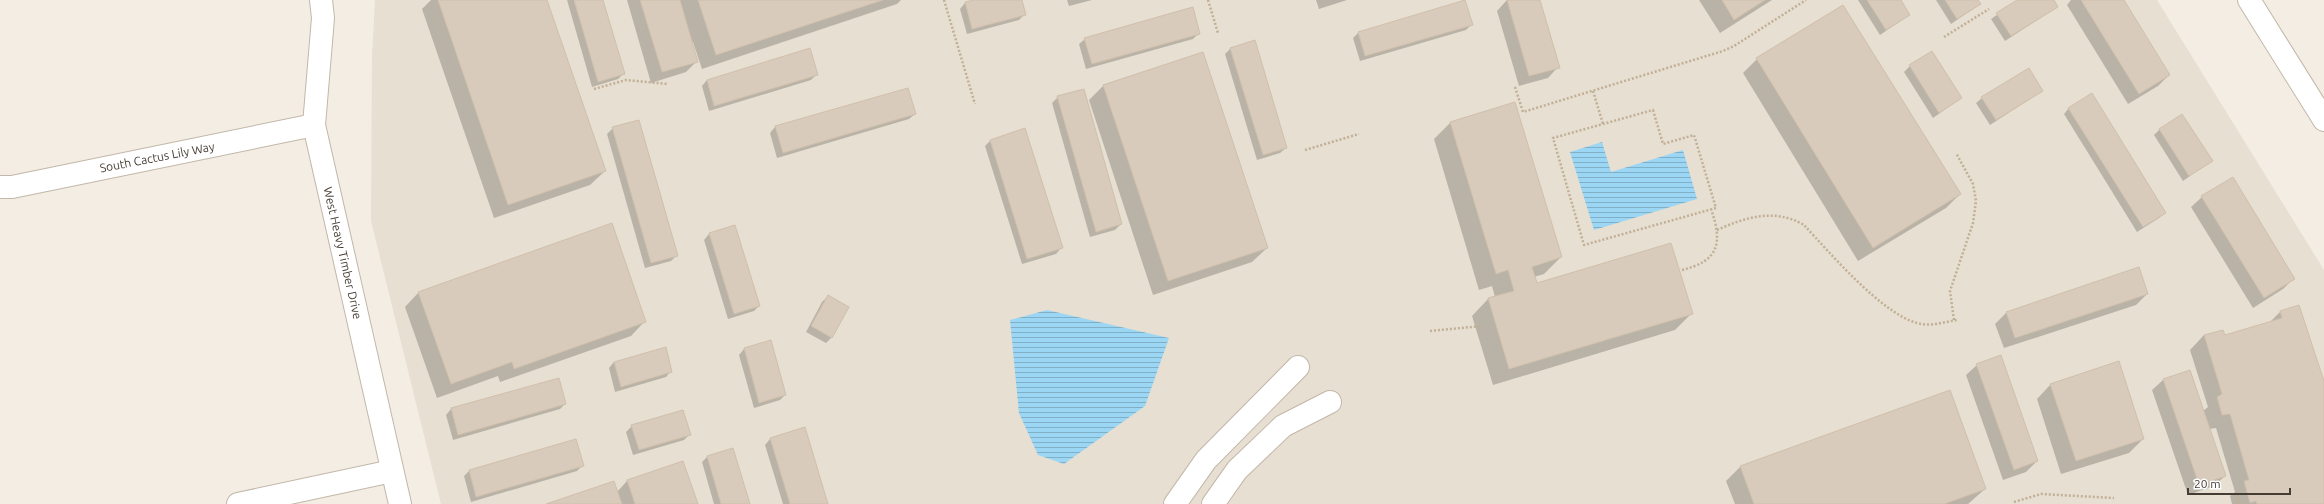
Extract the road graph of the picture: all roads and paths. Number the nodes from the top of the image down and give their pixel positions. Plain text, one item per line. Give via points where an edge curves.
1 (321, 0) edge
2 (944, 0) edge
3 (1208, 0) edge
4 (1806, 0) edge
5 (2249, 0) edge
6 (1989, 9) dead end
7 (1218, 33) dead end
8 (1944, 37) dead end
9 (668, 84) dead end
10 (1515, 87) dead end
11 (594, 89) dead end
12 (1593, 91) junction
13 (975, 104) dead end
14 (2324, 120) edge
15 (1603, 124) junction
16 (314, 125) junction
17 (1359, 134) dead end
18 (1305, 150) dead end
19 (1956, 153) dead end
20 (0, 187) edge
21 (1711, 209) junction
22 (1717, 230) junction
23 (1682, 270) dead end
24 (1482, 326) dead end
25 (1430, 331) dead end
26 (1298, 367) dead end
27 (1330, 402) dead end
28 (392, 471) junction
29 (2236, 491) dead end
30 (2114, 498) dead end
31 (2014, 502) dead end
32 (238, 504) edge
33 (400, 504) edge
34 (1175, 504) edge
35 (1213, 504) edge
36 (2240, 504) edge

1 - 16 street, West Heavy Timber Drive via 323,18
2 - 13 path
3 - 7 path
4 - 12 path via 1734,46
5 - 14 street
6 - 8 path
9 - 11 path via 626,80
10 - 12 path via 1523,112
12 - 15 path
15 - 21 path via 1652,110 1662,144 1694,135 1716,208
15 - 21 path via 1553,138 1584,246
16 - 20 street, South Cactus Lily Way
16 - 28 street, West Heavy Timber Drive
17 - 18 path
19 - 22 path via 1973,184 1976,201 1973,223 1950,291 1955,320 1934,324 1917,323 1900,315 1879,300 1804,225 1794,219 1767,215 1751,217
21 - 22 path
22 - 23 path via 1718,241 1714,253 1707,261
24 - 25 path
26 - 34 street via 1206,460
27 - 35 street via 1283,426 1237,470
28 - 32 street
28 - 33 street, West Heavy Timber Drive
29 - 36 path
30 - 31 path via 2041,494

